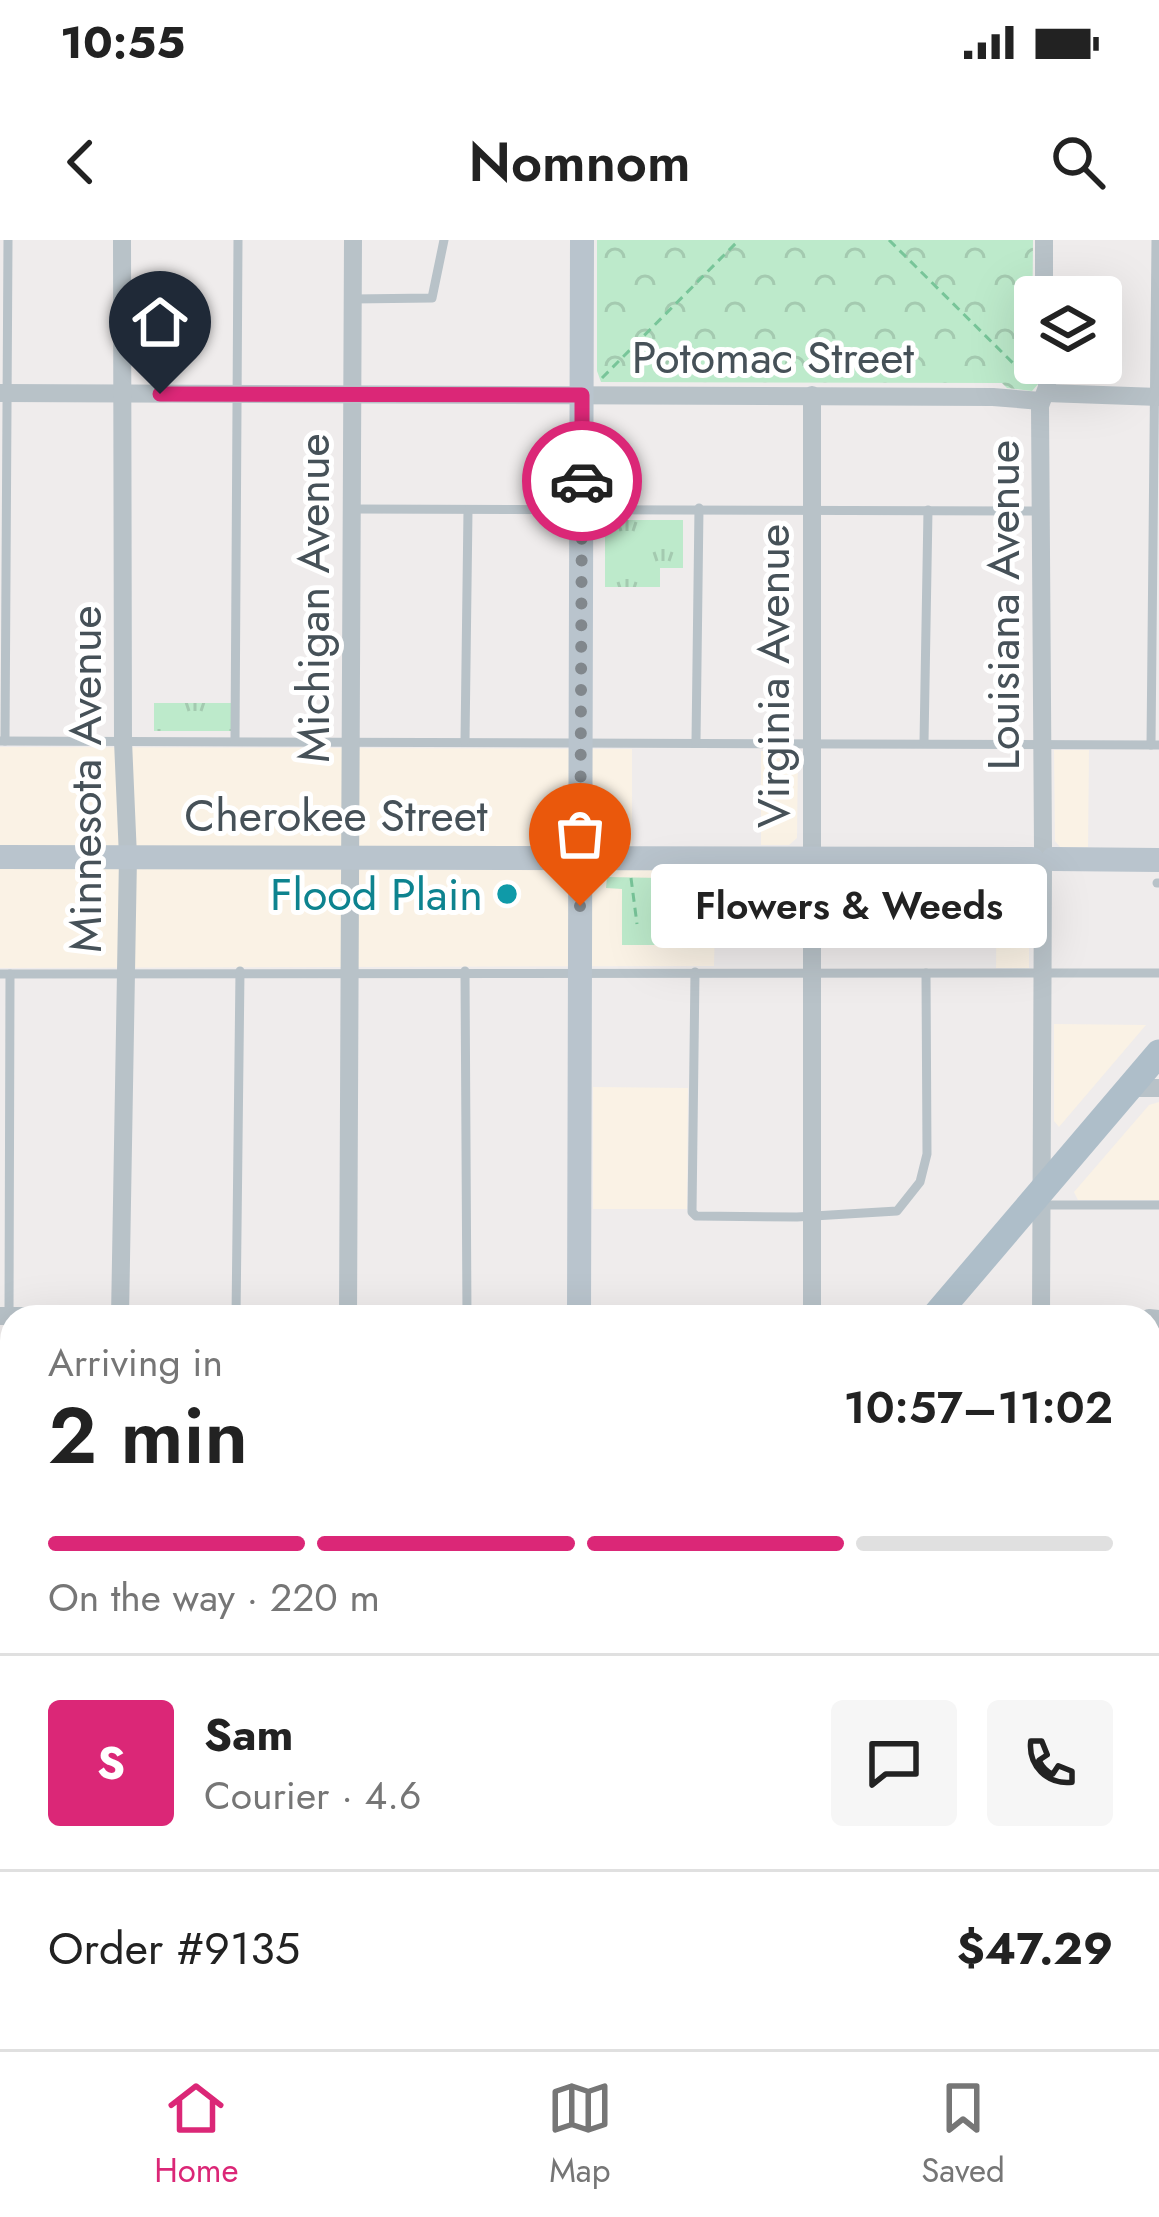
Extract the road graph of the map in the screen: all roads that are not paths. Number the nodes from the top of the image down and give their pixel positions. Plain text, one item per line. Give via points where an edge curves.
1 (8, 240) edge
2 (122, 240) edge
3 (238, 240) edge
4 (353, 240) edge
5 (444, 240) edge
6 (582, 240) edge
7 (1044, 240) edge
8 (1156, 240) edge
9 (1044, 276) edge
10 (353, 299) junction
11 (1044, 384) edge
12 (4, 393) edge
13 (122, 394) junction
14 (238, 394) junction
15 (352, 394) junction
16 (582, 395) junction
17 (812, 395) junction
18 (1043, 397) junction
19 (1157, 397) edge
20 (699, 508) junction
21 (352, 509) junction
22 (468, 509) junction
23 (812, 509) junction
24 (581, 510) junction
25 (928, 510) junction
26 (1043, 511) junction
27 (466, 740) junction
28 (123, 741) junction
29 (235, 741) junction
30 (351, 741) junction
31 (582, 741) junction
32 (3, 742) edge
33 (696, 742) junction
34 (812, 742) junction
35 (924, 742) junction
36 (1043, 745) junction
37 (1155, 745) edge
38 (0, 857) edge
39 (128, 857) junction
40 (350, 857) junction
41 (580, 858) junction
42 (812, 859) junction
43 (1043, 859) junction
44 (1158, 875) edge
45 (240, 971) junction
46 (465, 971) junction
47 (125, 972) junction
48 (350, 972) junction
49 (580, 972) junction
50 (694, 972) junction
51 (812, 973) junction
52 (1042, 973) junction
53 (1159, 973) edge
54 (5, 974) edge
55 (926, 974) junction
56 (1159, 1053) edge
57 (1129, 1088) junction
58 (1159, 1088) edge
59 (1042, 1199) junction
60 (1159, 1205) edge
61 (811, 1213) junction
62 (4, 1305) edge
63 (120, 1305) edge
64 (236, 1305) edge
65 (348, 1305) edge
66 (467, 1305) edge
67 (579, 1305) edge
68 (812, 1305) edge
69 (945, 1305) edge
70 (1041, 1305) edge

1 - 12 lane
2 - 13 street, Minnesota Avenue
3 - 14 lane
4 - 10 street, Michigan Avenue
5 - 10 lane via 432,298
6 - 16 street
7 - 9 street
8 - 19 lane
10 - 15 street, Michigan Avenue
11 - 18 street, Louisiana Avenue
12 - 13 street, Potomac Street
12 - 32 lane
13 - 14 street, Potomac Street
13 - 28 street, Minnesota Avenue
14 - 15 street, Potomac Street
14 - 29 lane
15 - 16 street, Potomac Street
15 - 21 street, Michigan Avenue
16 - 17 street, Potomac Street
16 - 24 street
17 - 18 street, Potomac Street
17 - 23 street, Virginia Avenue
18 - 19 street, Potomac Street
18 - 26 street, Louisiana Avenue
19 - 37 lane
20 - 23 lane
20 - 24 lane
20 - 33 lane
21 - 22 lane
21 - 30 street, Michigan Avenue
22 - 24 lane
22 - 27 lane
23 - 25 lane
23 - 34 street, Virginia Avenue
24 - 31 street
25 - 26 lane
25 - 35 lane
26 - 36 street, Louisiana Avenue
27 - 30 lane
27 - 31 lane
28 - 29 lane
28 - 32 lane
28 - 39 street, Minnesota Avenue
29 - 30 lane
30 - 40 street, Michigan Avenue
31 - 33 lane
31 - 41 street
33 - 34 lane
34 - 35 lane
34 - 42 street, Virginia Avenue
35 - 36 lane
36 - 37 lane
36 - 43 street, Louisiana Avenue
38 - 39 street, Cherokee Street
39 - 40 street, Cherokee Street
39 - 47 street, Minnesota Avenue
40 - 41 street, Cherokee Street
40 - 48 street, Michigan Avenue
41 - 42 street, Cherokee Street
41 - 49 street
42 - 43 street, Cherokee Street
42 - 51 street, Virginia Avenue
43 - 44 street, Cherokee Street
43 - 52 street, Louisiana Avenue
45 - 47 lane
45 - 48 lane
45 - 64 lane
46 - 48 lane
46 - 49 lane
46 - 66 lane
47 - 54 lane
47 - 63 street, Minnesota Avenue
48 - 65 street, Michigan Avenue
49 - 50 lane
49 - 67 street
50 - 51 lane
50 - 61 lane via 692,1212
51 - 55 lane
51 - 61 street, Virginia Avenue
52 - 53 lane
52 - 55 lane
52 - 59 street, Louisiana Avenue
54 - 62 lane
55 - 61 lane via 927,1154 920,1182 891,1213
56 - 57 main road
57 - 58 street
57 - 59 main road
59 - 60 lane
59 - 69 main road
59 - 70 street, Louisiana Avenue
61 - 68 street, Virginia Avenue

